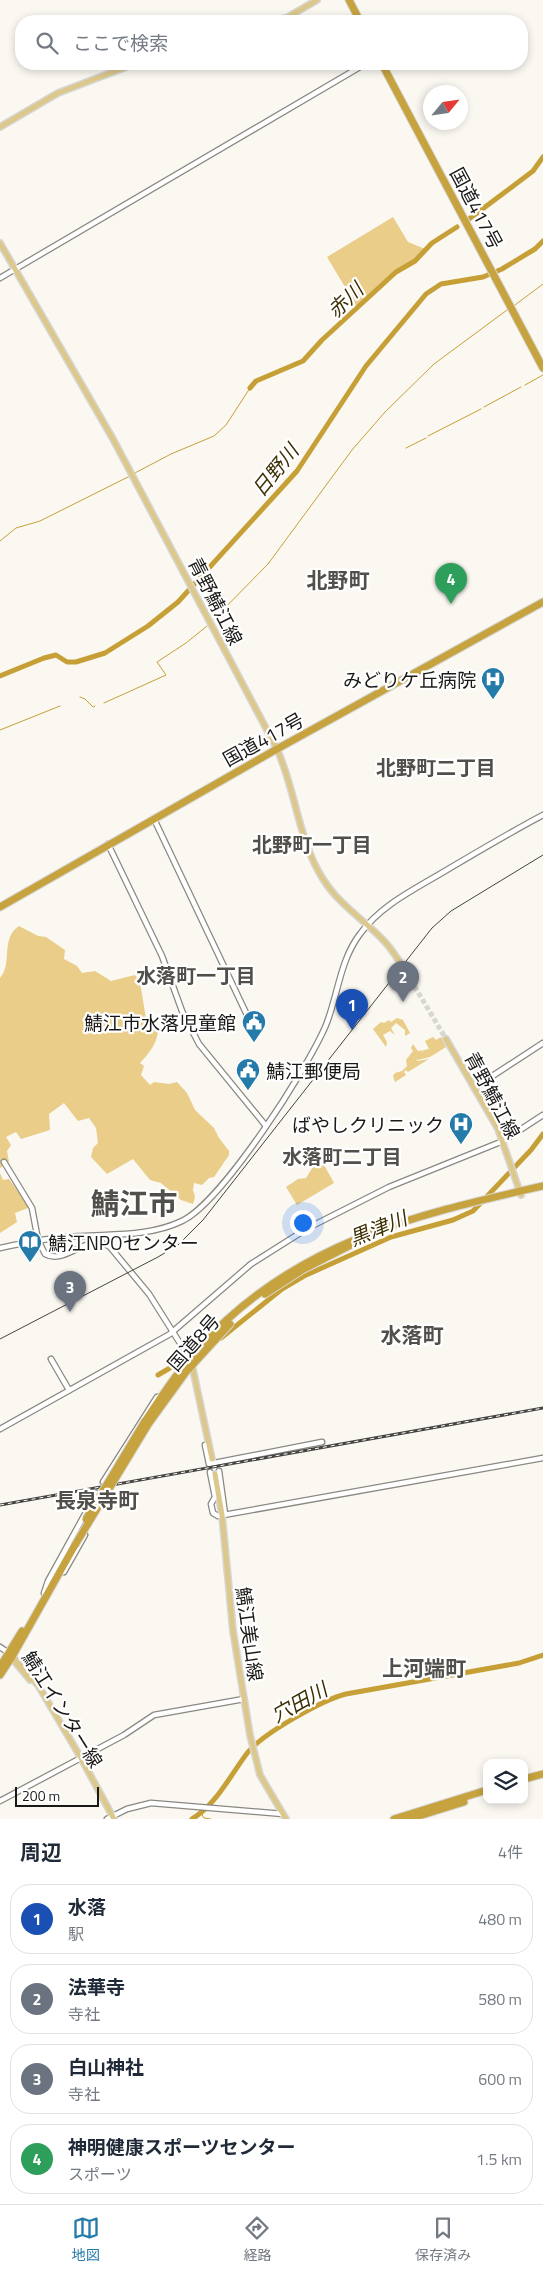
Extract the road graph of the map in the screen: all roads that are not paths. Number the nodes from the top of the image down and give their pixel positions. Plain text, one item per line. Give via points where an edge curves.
1 (317, 0) edge
2 (349, 0) edge
3 (291, 15) edge
4 (357, 15) edge
5 (118, 70) edge
6 (356, 70) edge
7 (385, 70) edge
8 (0, 127) edge
9 (0, 243) edge
10 (15, 269) junction
11 (0, 278) edge
12 (543, 368) edge
13 (541, 603) edge
14 (543, 611) edge
15 (277, 749) junction
16 (543, 815) edge
17 (154, 819) junction
18 (108, 844) junction
19 (0, 907) edge
20 (367, 926) junction
21 (403, 967) tunnel mouth
22 (256, 1034) dead end
23 (446, 1039) tunnel mouth
24 (543, 1043) edge
25 (474, 1088) junction
26 (542, 1115) edge
27 (266, 1126) junction
28 (503, 1141) junction
29 (4, 1162) dead end
30 (543, 1186) edge
31 (543, 1190) edge
32 (520, 1193) junction
33 (38, 1240) junction
34 (0, 1248) edge
35 (174, 1332) junction
36 (52, 1359) dead end
37 (191, 1361) junction
38 (176, 1381) junction
39 (69, 1390) junction
40 (0, 1429) edge
41 (322, 1442) dead end
42 (205, 1445) dead end
43 (543, 1458) edge
44 (212, 1459) dead end
45 (122, 1461) dead end
46 (215, 1472) joint
47 (103, 1482) dead end
48 (97, 1493) dead end
49 (99, 1501) dead end
50 (224, 1515) junction
51 (90, 1516) dead end
52 (93, 1521) dead end
53 (46, 1594) junction
54 (0, 1647) edge
55 (11, 1656) junction
56 (0, 1667) edge
57 (0, 1675) edge
58 (244, 1698) junction
59 (80, 1759) junction
60 (543, 1774) edge
61 (528, 1778) edge
62 (543, 1779) edge
63 (528, 1783) edge
64 (483, 1792) edge
65 (483, 1795) edge
66 (473, 1796) junction
67 (0, 1801) edge
68 (285, 1817) edge
69 (110, 1818) edge
70 (394, 1819) edge
71 (409, 1819) edge

1 - 3 main road
2 - 4 highway
5 - 8 main road via 58,93
6 - 10 street
7 - 12 highway, 国道417号
9 - 10 main road, 青野鯖江線
10 - 11 street
10 - 15 main road, 青野鯖江線 via 92,401
13 - 14 street
13 - 15 highway, 国道417号
15 - 17 highway, 国道417号
15 - 20 main road, 青野鯖江線 via 310,856 330,889
16 - 20 street via 396,900
17 - 18 highway, 国道417号
17 - 22 street
18 - 19 highway, 国道417号
18 - 27 street via 162,956 182,1011 200,1044
20 - 21 main road, 青野鯖江線 via 386,942
20 - 27 street via 351,949 326,1024 312,1052
23 - 25 main road, 青野鯖江線
24 - 25 street
25 - 28 main road, 青野鯖江線
26 - 28 street
27 - 33 street via 214,1194 184,1221 157,1230 124,1235
28 - 32 main road, 青野鯖江線
28 - 35 street via 389,1187 308,1228 251,1264
29 - 33 street via 32,1208
30 - 32 highway, 国道8号
31 - 32 highway, 国道8号
32 - 37 highway, 国道8号 via 374,1236 328,1256 264,1295
33 - 34 street
33 - 35 street via 45,1254 53,1257 95,1242 110,1247 149,1294
35 - 37 street
35 - 39 street
36 - 39 street
37 - 38 highway, 国道8号
37 - 44 main road
38 - 45 street via 115,1477
38 - 47 street via 171,1378 150,1407
38 - 53 highway, 国道8号, bridge via 111,1474
39 - 40 street
41 - 42 street via 209,1464
43 - 50 street
46 - 50 main road, 鯖江美山線
46 - 50 street via 213,1512 218,1516
48 - 53 street via 48,1581
49 - 51 street
50 - 58 main road, 鯖江美山線 via 229,1598
52 - 53 street via 56,1586
53 - 55 highway, 国道8号
54 - 55 street
55 - 56 highway, 国道8号
55 - 57 highway, 国道8号
55 - 59 main road, 鯖江インター線 via 38,1685
58 - 59 street via 154,1715
58 - 68 main road, 鯖江美山線 via 260,1775
59 - 67 street
59 - 69 main road, 鯖江インター線
60 - 61 highway
62 - 63 highway
64 - 66 highway
65 - 66 highway
66 - 70 highway
66 - 71 highway
68 - 69 street via 151,1802

